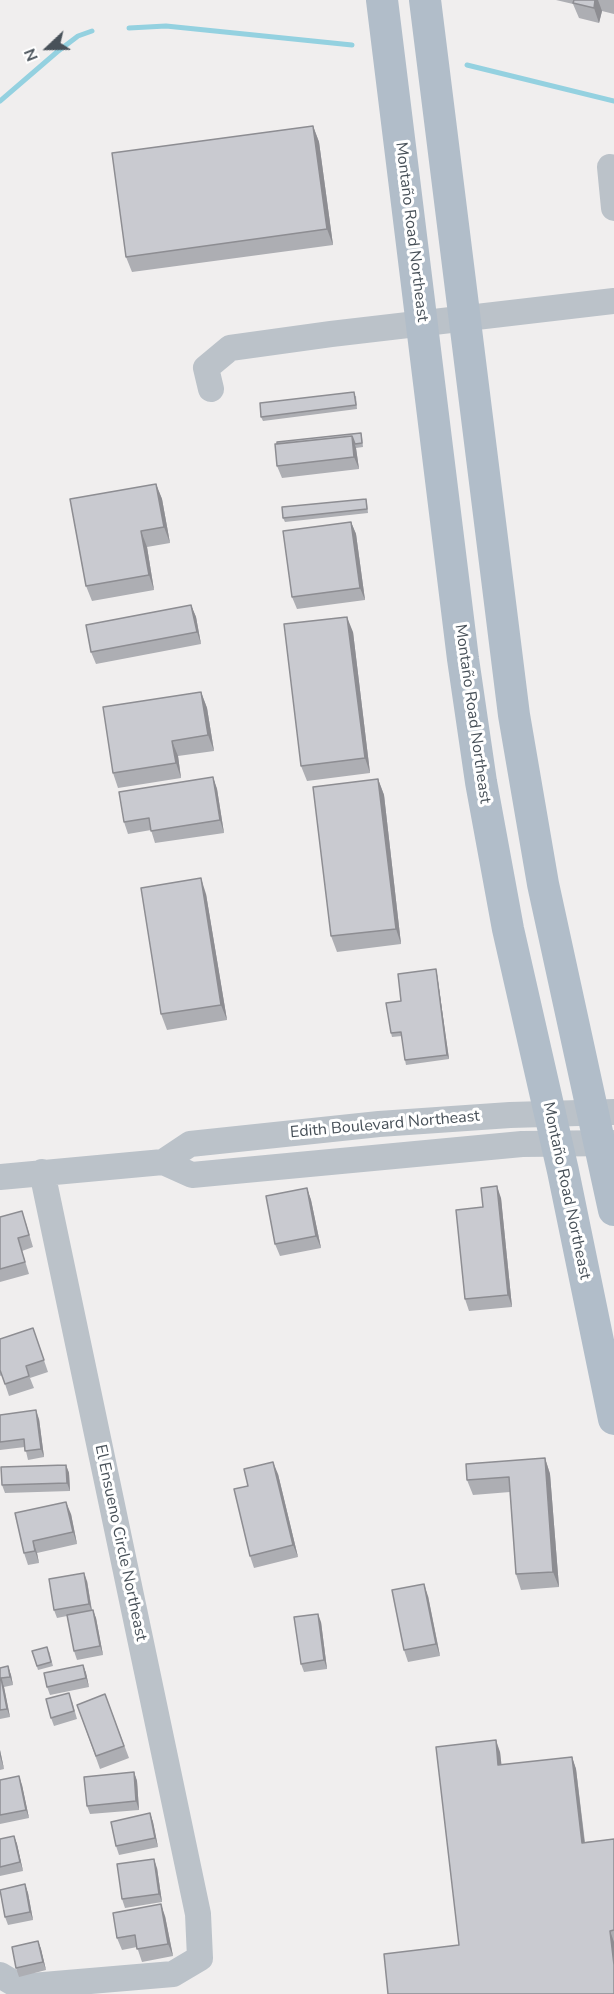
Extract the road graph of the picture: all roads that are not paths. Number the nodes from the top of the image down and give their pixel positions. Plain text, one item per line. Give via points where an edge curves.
1 (382, 0) edge
2 (425, 0) edge
3 (610, 167) dead end
4 (614, 208) edge
5 (614, 302) edge
6 (464, 319) junction
7 (423, 324) junction
8 (211, 388) dead end
9 (605, 1128) edge
10 (553, 1130) junction
11 (42, 1172) junction
12 (0, 1177) edge
13 (614, 1210) edge
14 (614, 1419) edge
15 (0, 1975) edge

1 - 7 main road, Montaño Road Northeast
2 - 6 main road
3 - 4 street
5 - 6 street
6 - 7 street
6 - 9 main road via 532,831 562,973
7 - 8 street via 230,348 206,368
7 - 10 main road, Montaño Road Northeast via 481,782 508,929
9 - 10 street, Edith Boulevard Northeast
9 - 13 main road
10 - 11 street, Edith Boulevard Northeast via 510,1115 379,1124 190,1144 163,1162
10 - 14 main road, Montaño Road Northeast
11 - 12 street, Edith Boulevard Northeast
11 - 15 street, El Ensueno Circle Northeast via 198,1914 200,1958 173,1974 20,1987

